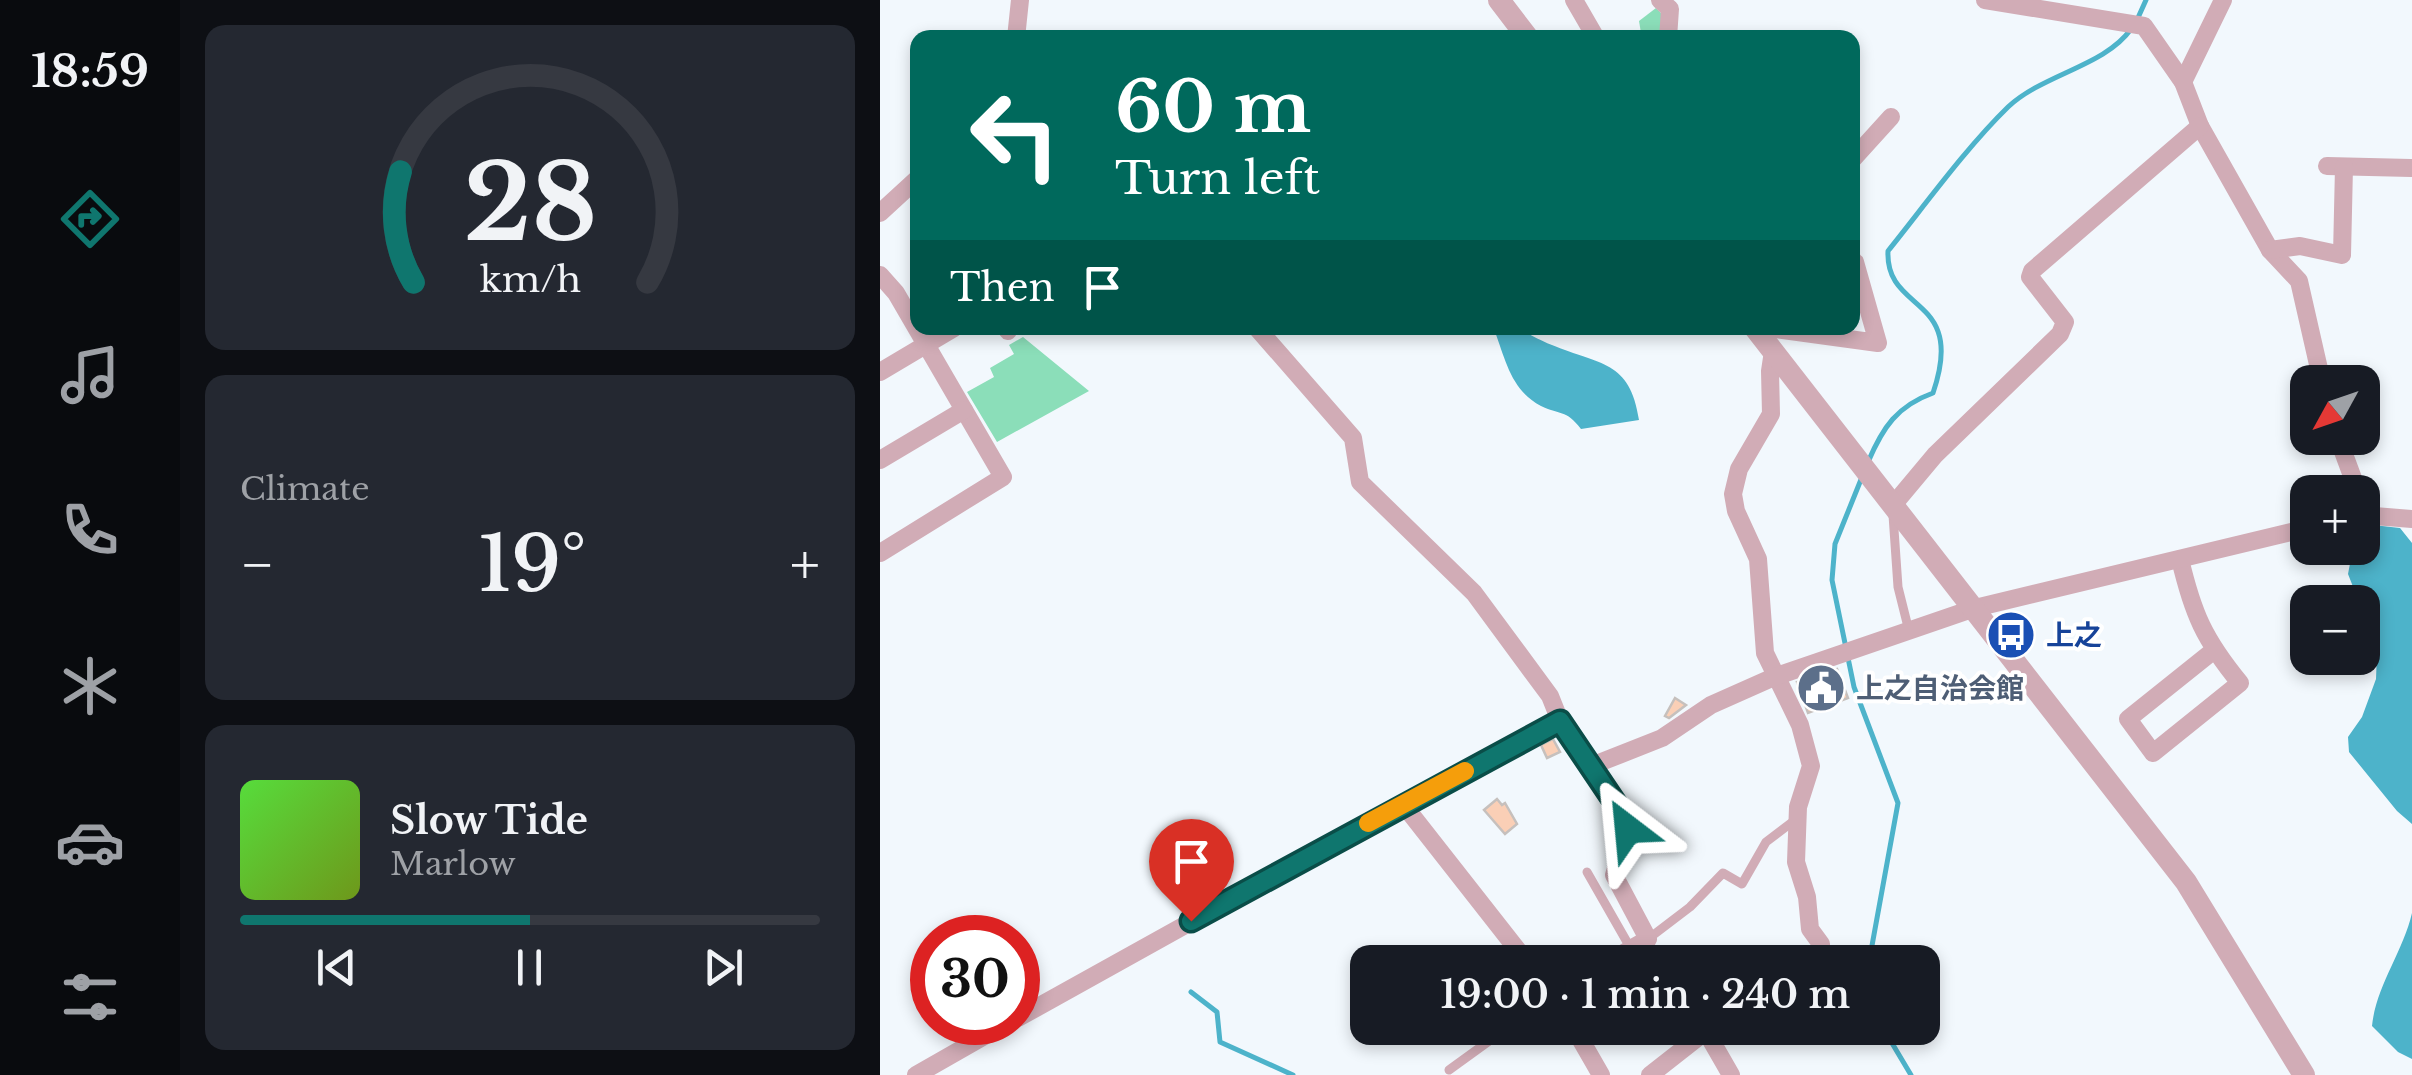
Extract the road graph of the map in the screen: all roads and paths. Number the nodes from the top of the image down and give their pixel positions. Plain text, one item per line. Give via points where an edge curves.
1 (1020, 0) edge
2 (1498, 0) edge
3 (1660, 0) edge
4 (1985, 0) edge
5 (2223, 0) edge
6 (1578, 1) edge
7 (1017, 30) edge
8 (1522, 30) edge
9 (1592, 30) edge
10 (1669, 30) edge
11 (2184, 82) junction
12 (1891, 117) dead end
13 (2200, 126) junction
14 (1860, 151) edge
15 (2411, 168) edge
16 (910, 185) edge
17 (880, 213) edge
18 (2270, 250) junction
19 (880, 275) edge
20 (1860, 287) edge
21 (910, 317) edge
22 (920, 335) edge
23 (942, 335) edge
24 (1263, 335) edge
25 (1819, 335) edge
26 (1763, 337) edge
27 (926, 345) junction
28 (2318, 365) edge
29 (880, 372) edge
30 (964, 410) junction
31 (880, 460) edge
32 (1894, 504) junction
33 (2380, 515) edge
34 (2411, 520) edge
35 (2290, 532) edge
36 (880, 553) edge
37 (2180, 559) junction
38 (1975, 608) junction
39 (1908, 631) junction
40 (2214, 651) junction
41 (1774, 677) junction
42 (1560, 721) junction
43 (1591, 766) junction
44 (1404, 804) junction
45 (1797, 818) junction
46 (1588, 872) dead end
47 (1614, 875) junction
48 (1598, 890) junction
49 (1648, 939) junction
50 (1821, 944) dead end
51 (1514, 945) edge
52 (1618, 945) edge
53 (1639, 945) edge
54 (1040, 1006) edge
55 (969, 1045) edge
56 (1484, 1045) edge
57 (1584, 1045) edge
58 (1687, 1045) edge
59 (1715, 1045) edge
60 (1450, 1070) dead end
61 (916, 1075) edge
62 (1602, 1075) edge
63 (1650, 1075) edge
64 (1731, 1075) edge
65 (2304, 1075) edge

1 - 7 street
2 - 8 street
3 - 10 street via 1670,9
4 - 11 street via 2144,26
5 - 11 street
6 - 9 street
11 - 13 street
12 - 14 street
13 - 18 street
13 - 32 street via 2032,271 2065,322 2060,334
15 - 18 street via 2336,166 2342,254 2300,246
16 - 17 street
18 - 28 street via 2299,281
19 - 21 street
20 - 25 street via 1878,343
22 - 27 street
23 - 27 street
24 - 42 street via 1353,438 1360,482 1474,593 1550,696
26 - 32 street
26 - 41 street via 1771,414 1739,469 1733,494 1758,559 1765,653
27 - 29 street
27 - 30 street
30 - 31 street
30 - 36 street via 1002,477
32 - 38 street
32 - 39 lane via 1893,543
33 - 34 street
35 - 37 street
37 - 38 street
37 - 40 street via 2193,612
38 - 39 street
38 - 65 street via 2186,882
39 - 41 street
40 - 40 street via 2240,684 2153,752 2128,718
41 - 43 street via 1711,705 1662,738
41 - 45 street via 1800,725 1811,766
42 - 43 street
42 - 44 street
43 - 47 street via 1626,819
44 - 51 street
44 - 54 street
45 - 49 lane via 1766,842 1742,884 1723,874
45 - 50 street via 1796,862 1810,930
46 - 48 lane
47 - 48 lane
47 - 49 street
48 - 52 lane
49 - 53 street
55 - 61 street
56 - 60 lane
57 - 62 street
58 - 63 street
59 - 64 street

